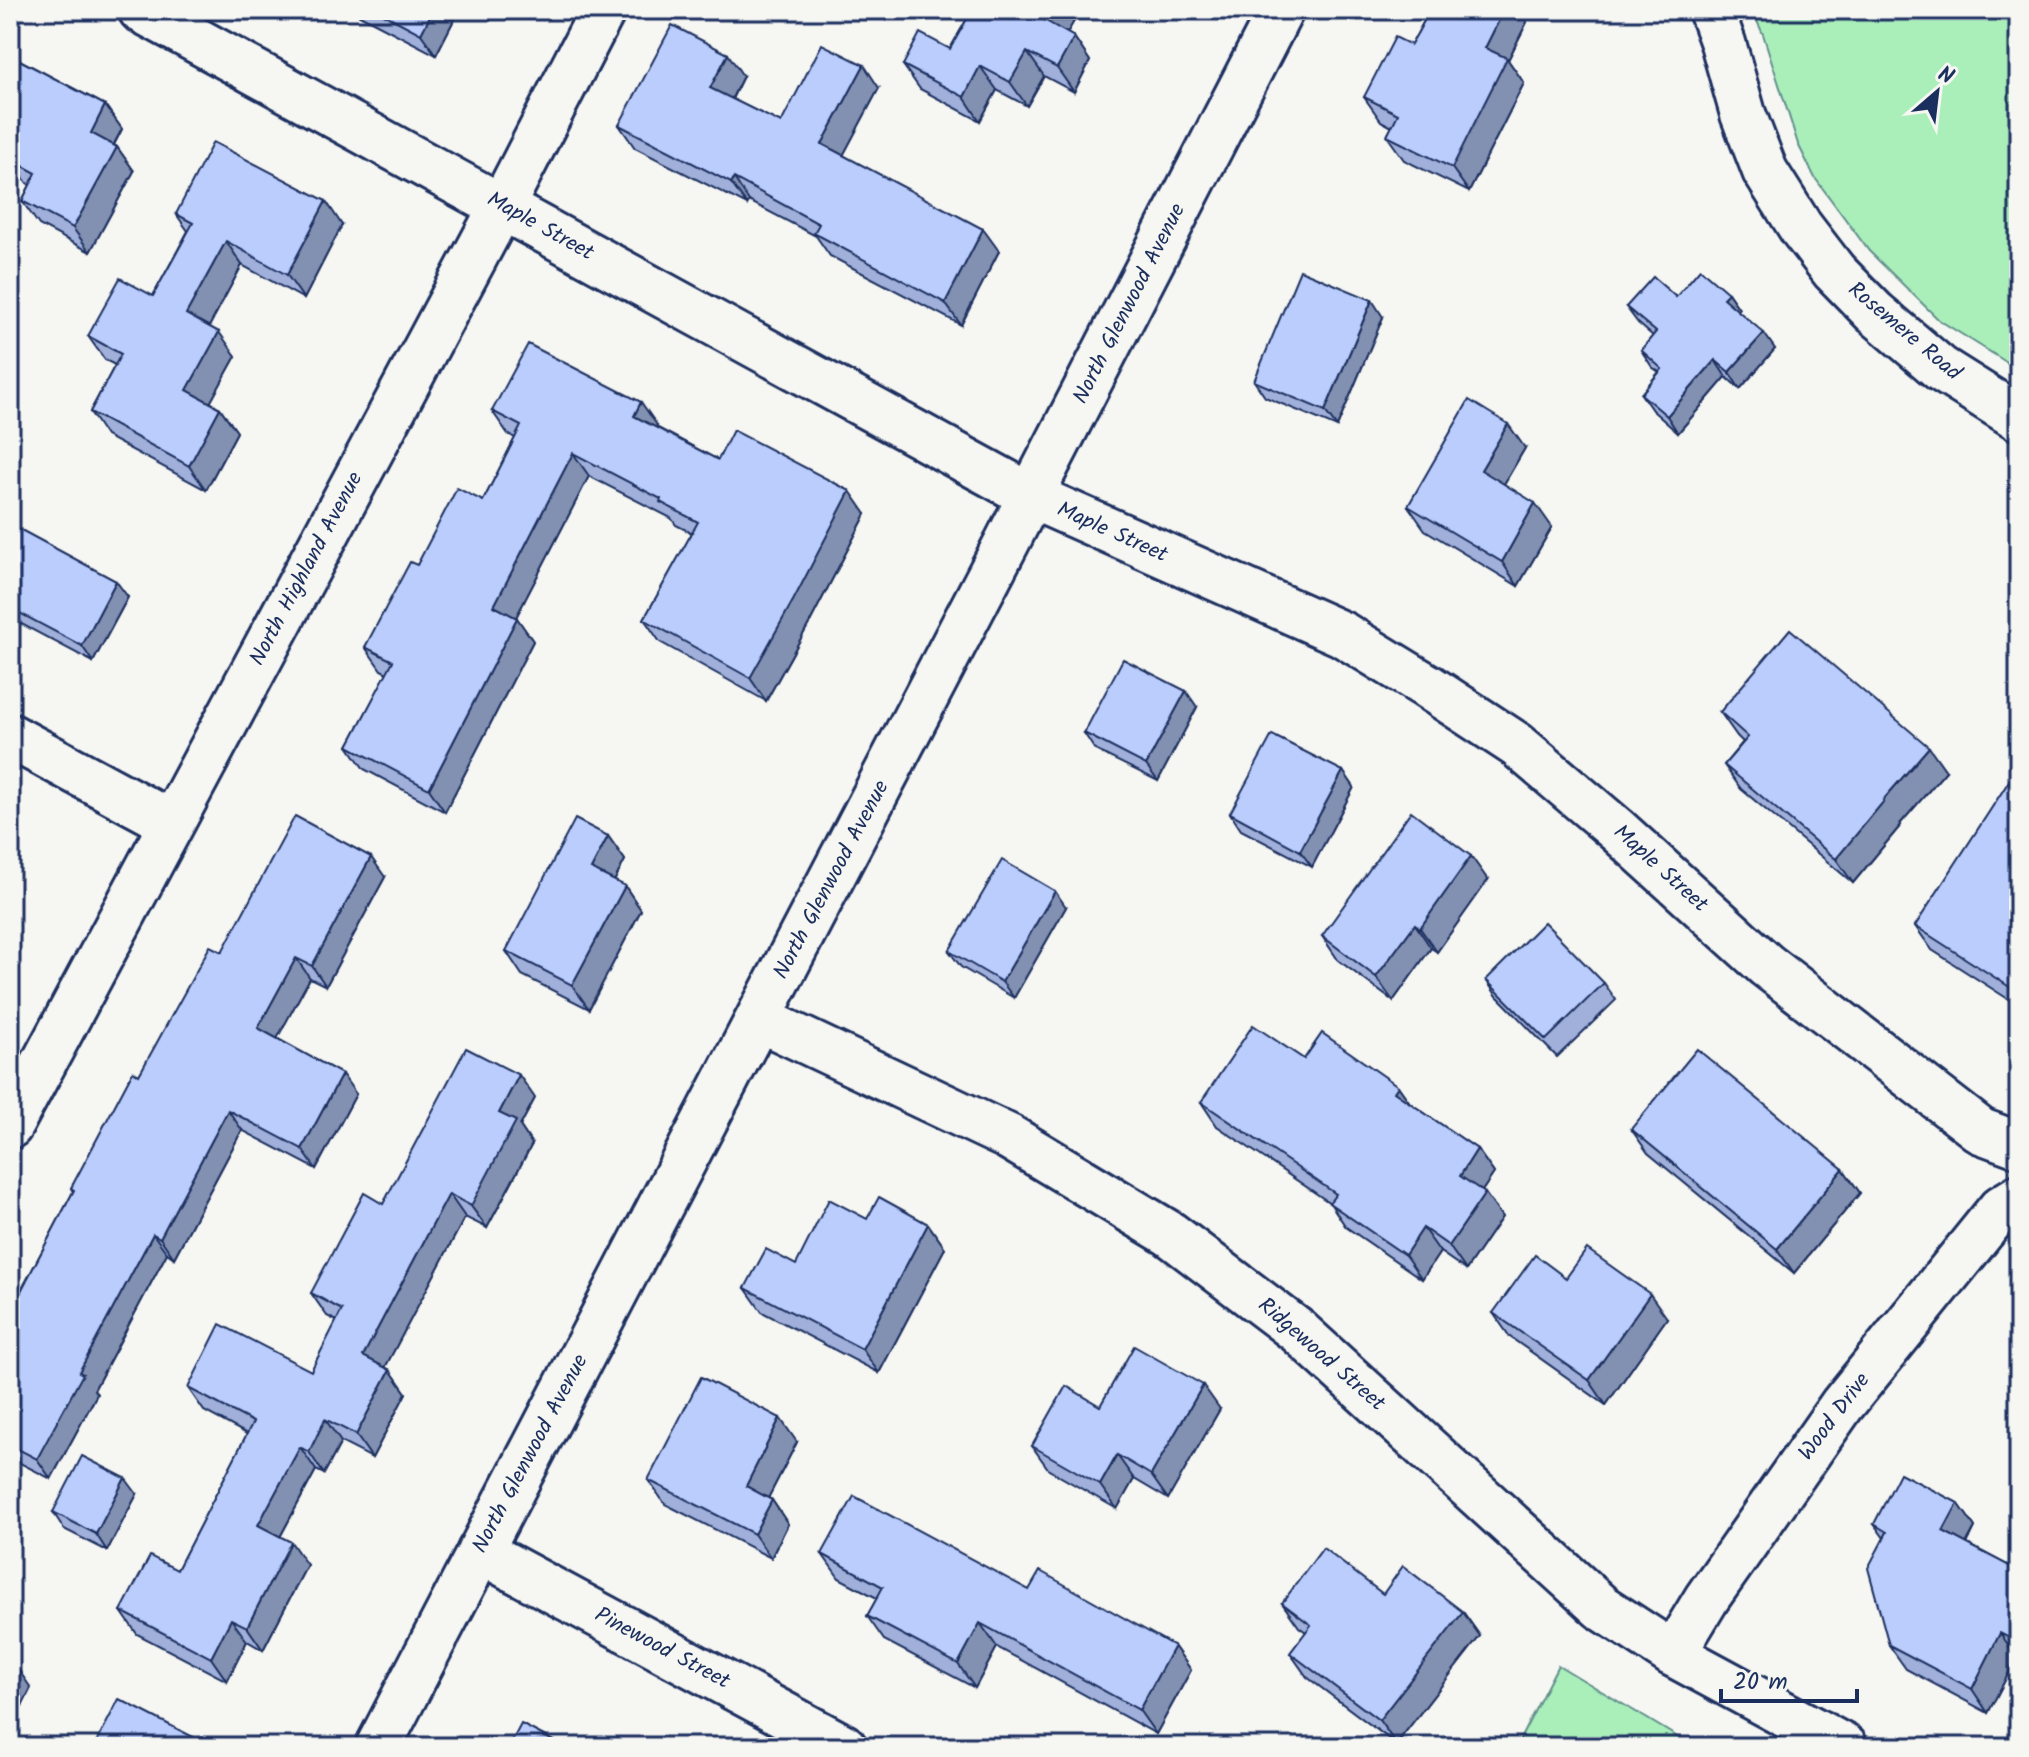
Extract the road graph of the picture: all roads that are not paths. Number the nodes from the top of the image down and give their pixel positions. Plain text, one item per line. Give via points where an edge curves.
1 (141, 10) edge
2 (603, 10) edge
3 (1281, 10) edge
4 (1711, 10) edge
5 (502, 206) junction
6 (2019, 418) edge
7 (1031, 496) junction
8 (10, 736) edge
9 (171, 823) junction
10 (759, 1019) junction
11 (10, 1126) edge
12 (2019, 1145) edge
13 (2019, 1197) edge
14 (480, 1551) junction
15 (1673, 1654) junction
16 (378, 1747) edge
17 (844, 1747) edge
18 (1845, 1747) edge

1 - 5 street, Maple Street
2 - 5 street, North Highland Avenue
3 - 7 street, North Glenwood Avenue
4 - 6 street, Rosemere Road via 1765,171 1809,239 1874,312 1941,369
5 - 7 street, Maple Street
5 - 9 street, North Highland Avenue
7 - 10 street, North Glenwood Avenue
7 - 12 street, Maple Street via 1342,634 1517,745 1766,965 1981,1131
8 - 9 street
9 - 11 street, North Highland Avenue
10 - 14 street, North Glenwood Avenue
10 - 15 street, Ridgewood Street via 1009,1137 1170,1234 1298,1331 1601,1607
13 - 15 street, Wood Drive via 2001,1208 1842,1405
14 - 16 street, North Glenwood Avenue
14 - 17 street, Pinewood Street
15 - 18 street, Ridgewood Street

